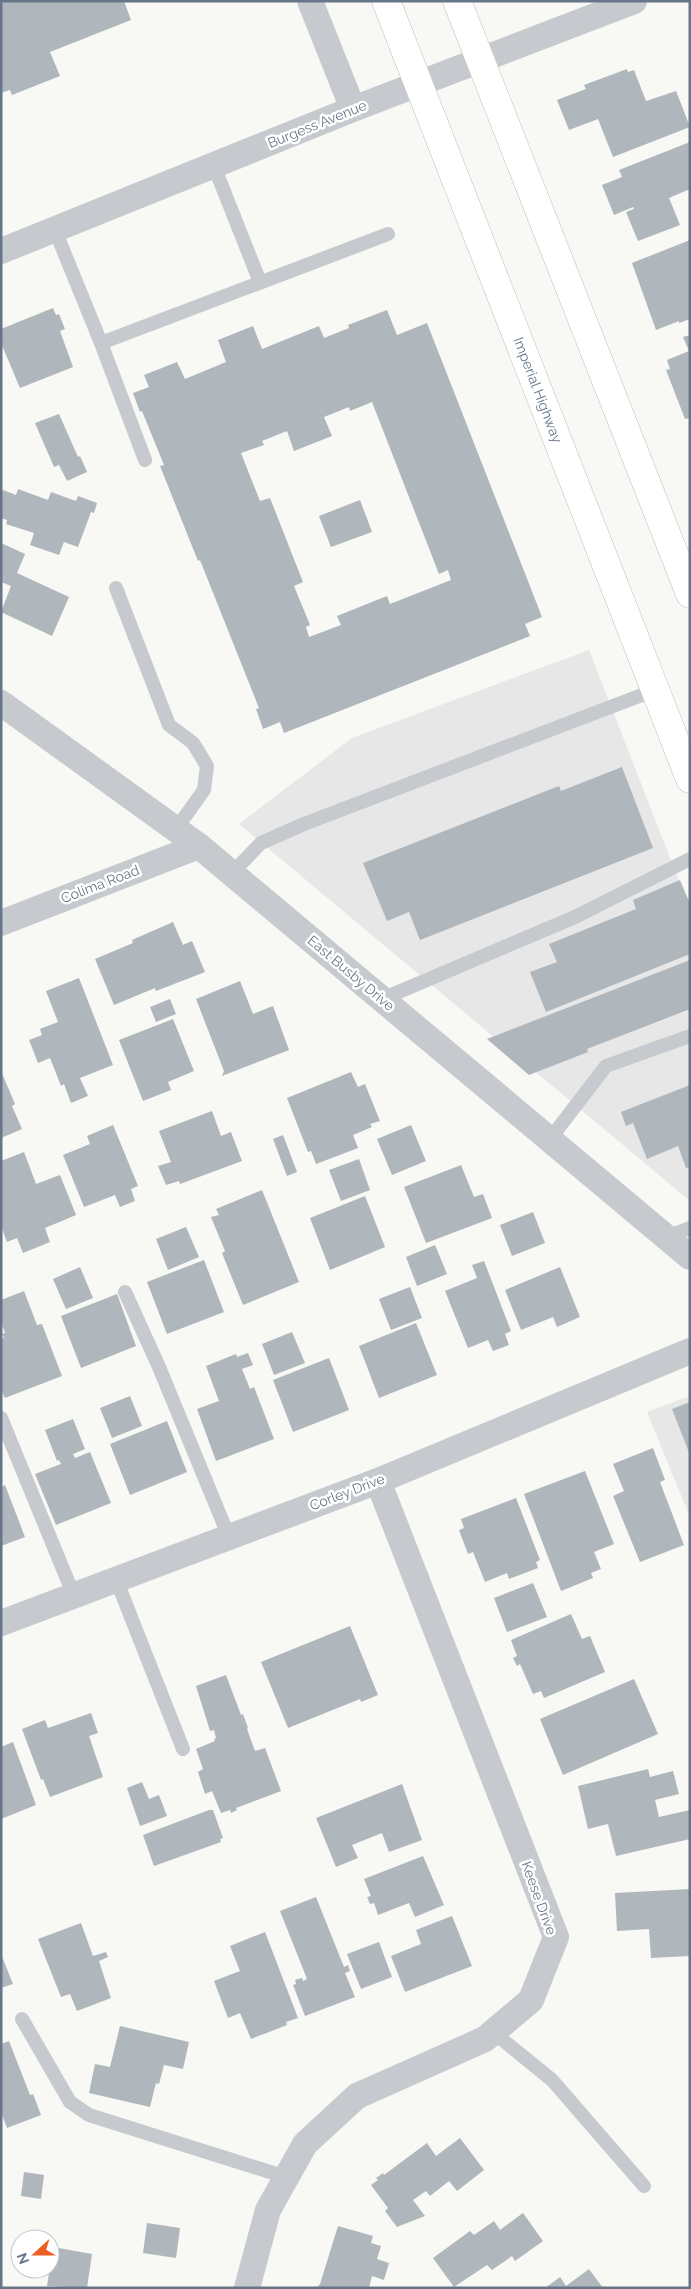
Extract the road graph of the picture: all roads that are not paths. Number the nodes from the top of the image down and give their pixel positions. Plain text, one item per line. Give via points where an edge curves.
1 (310, 1) edge
2 (386, 1) edge
3 (457, 1) edge
4 (634, 1) edge
5 (480, 59) junction
6 (418, 83) junction
7 (353, 109) junction
8 (214, 166) junction
9 (56, 230) junction
10 (388, 234) dead end
11 (1, 251) edge
12 (260, 282) junction
13 (101, 343) junction
14 (145, 460) dead end
15 (116, 588) dead end
16 (690, 594) edge
17 (655, 690) junction
18 (1, 702) edge
19 (690, 779) edge
20 (176, 829) junction
21 (199, 846) junction
22 (690, 859) edge
23 (232, 873) junction
24 (1, 923) edge
25 (382, 999) junction
26 (690, 1036) edge
27 (550, 1139) junction
28 (690, 1228) edge
29 (666, 1236) junction
30 (690, 1257) edge
31 (125, 1292) dead end
32 (690, 1352) edge
33 (1, 1418) edge
34 (378, 1481) junction
35 (229, 1537) junction
36 (116, 1579) junction
37 (74, 1596) junction
38 (1, 1623) edge
39 (183, 1749) dead end
40 (22, 2019) dead end
41 (493, 2032) junction
42 (286, 2177) junction
43 (644, 2186) dead end
44 (247, 2288) edge

1 - 7 street
2 - 6 main road, Imperial Highway
3 - 5 main road
4 - 5 street, Burgess Avenue
5 - 6 street, Burgess Avenue
5 - 16 main road
6 - 7 street, Burgess Avenue
6 - 17 main road, Imperial Highway
7 - 8 street, Burgess Avenue
8 - 9 street, Burgess Avenue
8 - 12 lane
9 - 11 street, Burgess Avenue
9 - 13 lane
10 - 12 lane
12 - 13 lane
13 - 14 lane
15 - 20 lane via 169,726 193,743 207,766 204,790
17 - 19 main road, Imperial Highway
17 - 23 lane via 261,843
18 - 20 street, East Busby Drive
20 - 21 street, East Busby Drive
21 - 23 street, East Busby Drive
21 - 24 street, Colima Road
22 - 25 lane via 575,917
23 - 25 street, East Busby Drive
25 - 27 street, East Busby Drive
26 - 27 lane via 606,1066
27 - 29 street, East Busby Drive
28 - 29 lane
29 - 30 street, East Busby Drive
31 - 35 lane
32 - 34 street, Corley Drive
33 - 37 lane
34 - 35 street, Corley Drive
34 - 41 street, Keese Drive via 556,1937 531,2000
35 - 36 street, Corley Drive
36 - 37 street, Corley Drive
36 - 39 lane
37 - 38 street, Corley Drive
40 - 42 lane via 70,2102 89,2115
41 - 42 street, Keese Drive via 485,2039 358,2096 306,2144
41 - 43 lane via 552,2080
42 - 44 street, Keese Drive via 268,2210

